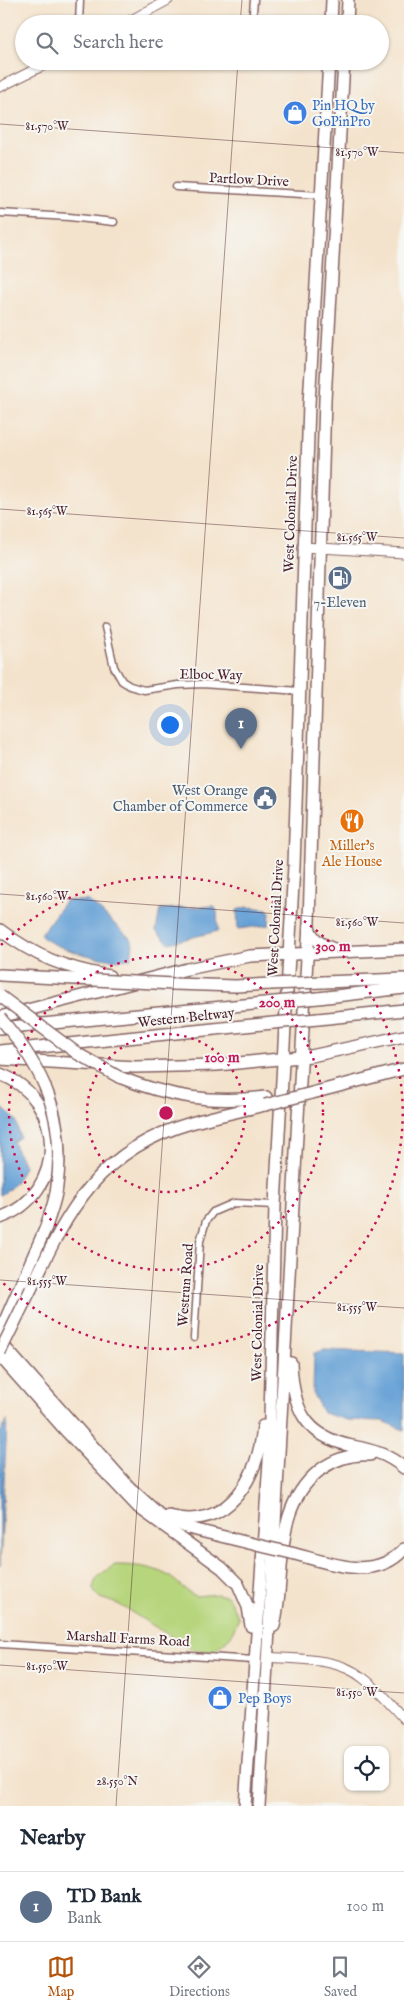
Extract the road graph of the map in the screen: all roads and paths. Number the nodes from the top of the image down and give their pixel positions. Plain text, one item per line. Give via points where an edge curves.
1 (80, 0) edge
2 (168, 0) edge
3 (254, 0) edge
4 (332, 0) edge
5 (348, 0) edge
6 (79, 15) edge
7 (140, 15) edge
8 (253, 15) edge
9 (331, 15) edge
10 (347, 15) edge
11 (34, 70) edge
12 (328, 70) edge
13 (334, 70) edge
14 (343, 70) edge
15 (0, 87) edge
16 (340, 121) junction
17 (176, 187) dead end
18 (320, 195) junction
19 (0, 213) edge
20 (114, 222) dead end
21 (317, 250) junction
22 (330, 290) junction
23 (313, 322) junction
24 (326, 375) junction
25 (303, 547) junction
26 (319, 548) junction
27 (404, 553) edge
28 (105, 627) dead end
29 (300, 656) junction
30 (299, 691) junction
31 (314, 694) junction
32 (314, 708) junction
33 (295, 814) junction
34 (310, 861) junction
35 (309, 923) junction
36 (0, 930) edge
37 (404, 949) edge
38 (343, 952) junction
39 (288, 953) junction
40 (306, 954) junction
41 (0, 975) edge
42 (404, 979) edge
43 (174, 984) junction
44 (404, 988) edge
45 (0, 996) edge
46 (404, 1010) edge
47 (0, 1018) edge
48 (0, 1028) edge
49 (404, 1036) edge
50 (0, 1051) edge
51 (301, 1057) junction
52 (0, 1059) edge
53 (284, 1059) junction
54 (404, 1069) edge
55 (0, 1074) edge
56 (265, 1101) junction
57 (279, 1159) junction
58 (294, 1202) junction
59 (275, 1205) junction
60 (0, 1218) edge
61 (290, 1266) junction
62 (272, 1302) junction
63 (0, 1332) edge
64 (194, 1338) dead end
65 (0, 1342) edge
66 (0, 1346) edge
67 (0, 1354) edge
68 (4, 1363) edge
69 (23, 1369) junction
70 (404, 1468) edge
71 (404, 1475) edge
72 (155, 1511) junction
73 (163, 1525) junction
74 (249, 1546) junction
75 (404, 1549) edge
76 (291, 1556) junction
77 (404, 1556) edge
78 (0, 1644) edge
79 (267, 1657) junction
80 (254, 1658) junction
81 (404, 1719) edge
82 (245, 1806) edge
83 (259, 1806) edge

1 - 6 street
2 - 7 street
3 - 8 street
4 - 9 highway
5 - 10 highway
11 - 15 street
12 - 18 highway, West Colonial Drive
13 - 16 highway
14 - 16 highway, West Colonial Drive
16 - 22 highway, West Colonial Drive
17 - 18 street, Partlow Drive
18 - 21 highway, West Colonial Drive
19 - 20 street
21 - 22 highway via 322,283
21 - 23 highway, West Colonial Drive
22 - 24 highway, West Colonial Drive
23 - 24 highway via 322,333
23 - 25 highway, West Colonial Drive
24 - 26 highway, West Colonial Drive
25 - 26 street
25 - 29 highway, West Colonial Drive
26 - 27 street
26 - 31 highway, West Colonial Drive
28 - 30 street, Elboc Way via 114,667 122,681 130,686 144,690 203,684
29 - 30 highway, West Colonial Drive
29 - 31 highway via 305,680
30 - 32 highway
30 - 33 highway, West Colonial Drive
31 - 32 highway, West Colonial Drive
32 - 34 highway, West Colonial Drive
33 - 34 highway via 302,852
33 - 39 highway, West Colonial Drive
34 - 35 highway, West Colonial Drive
35 - 38 highway via 312,935 318,941
35 - 40 highway, West Colonial Drive
36 - 43 highway, bridge via 55,964 109,976
37 - 38 highway
38 - 40 highway
39 - 40 highway
39 - 47 highway via 222,961
39 - 53 highway, West Colonial Drive
40 - 51 highway, West Colonial Drive
41 - 43 highway, bridge
42 - 43 highway, bridge via 236,986
44 - 48 highway, Western Beltway, bridge
45 - 56 highway, bridge via 78,1054 140,1086 188,1098
46 - 50 highway, Western Beltway, bridge
47 - 63 highway, bridge via 24,1045 43,1078 55,1115 60,1153 57,1188 46,1227
49 - 51 highway
51 - 53 highway
51 - 58 highway, West Colonial Drive
52 - 53 highway via 135,1067
53 - 57 highway, West Colonial Drive
54 - 56 highway
55 - 60 highway via 22,1086 36,1101 46,1121 51,1142 49,1163 39,1188 21,1207
56 - 67 highway, bridge via 156,1136 131,1148 108,1166 66,1219
57 - 58 highway via 282,1187
57 - 59 highway, West Colonial Drive
58 - 61 highway, West Colonial Drive
59 - 61 highway via 284,1211 288,1220
59 - 62 highway, West Colonial Drive
59 - 64 street, Westrun Road via 234,1203 213,1212 206,1221 200,1241
61 - 70 highway via 291,1364 297,1405 307,1422 322,1437 378,1452
61 - 79 highway, West Colonial Drive
62 - 72 highway via 265,1342 262,1438 249,1479 227,1506 207,1517 182,1519
62 - 80 highway, West Colonial Drive via 269,1462
65 - 69 highway
66 - 69 highway
67 - 68 highway
68 - 73 highway via 138,1507
69 - 72 highway via 129,1487
71 - 79 highway via 393,1464 378,1457 355,1455 328,1464 304,1485 287,1517 279,1605
72 - 74 highway via 171,1522
73 - 74 highway
73 - 80 highway via 222,1568 238,1584 250,1614
74 - 76 highway
75 - 76 highway via 381,1565 355,1569
76 - 77 highway via 346,1572 365,1573 385,1569
78 - 80 street, Marshall Farms Road
79 - 81 street via 329,1662 348,1668 364,1678
79 - 83 highway, West Colonial Drive
80 - 82 highway, West Colonial Drive

